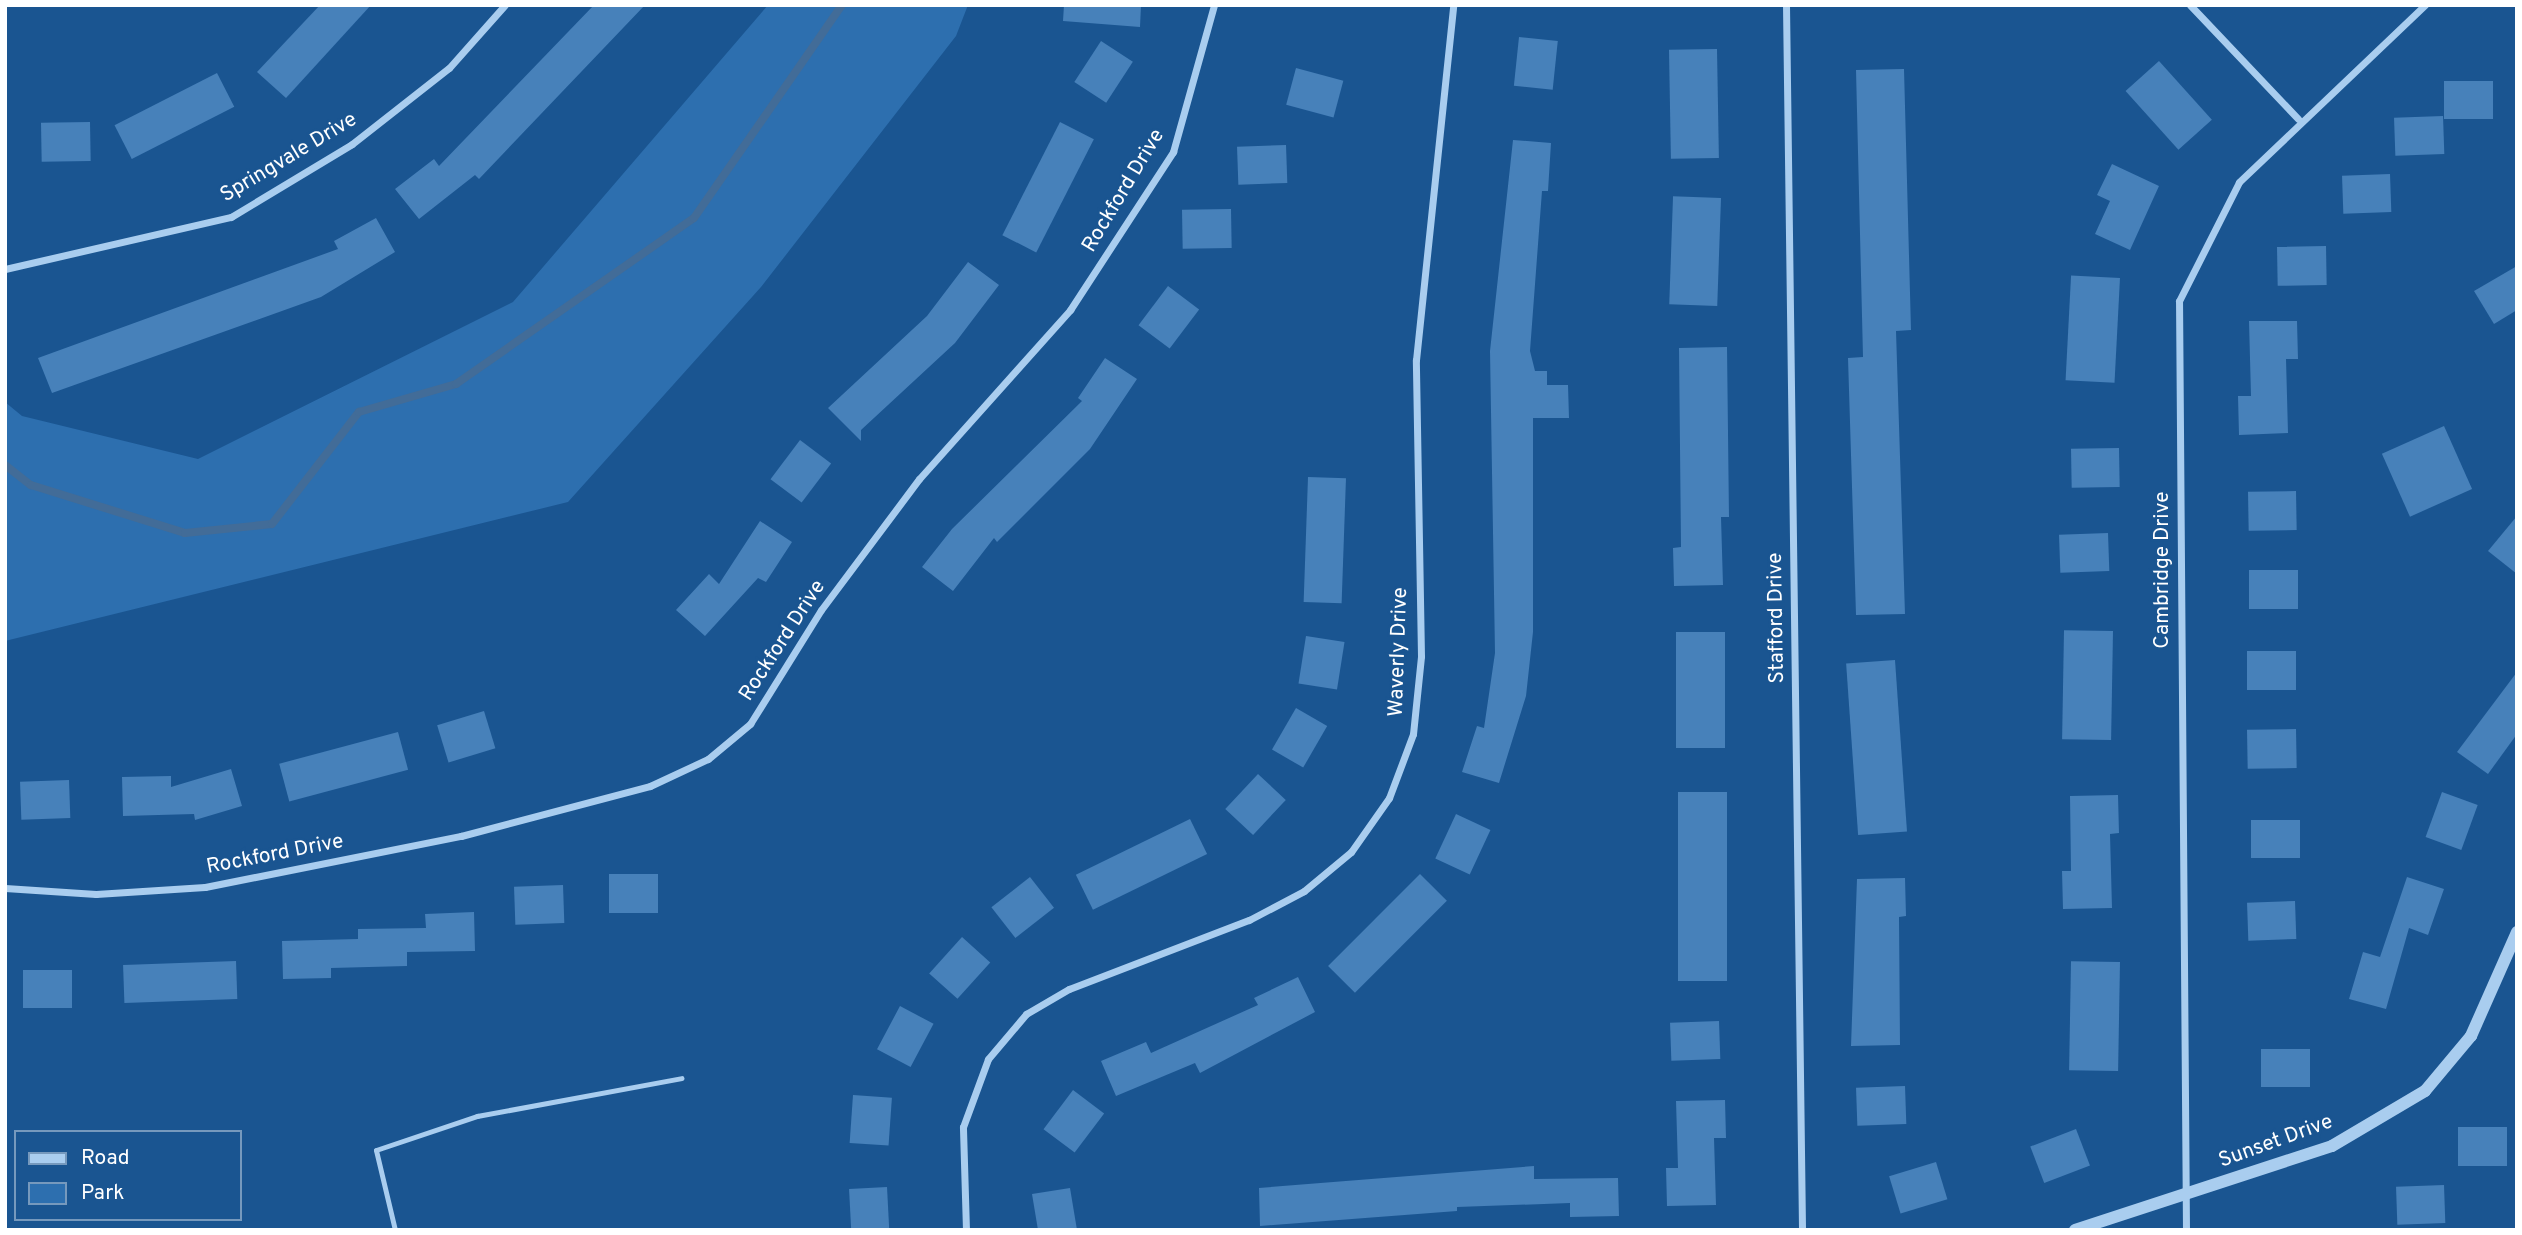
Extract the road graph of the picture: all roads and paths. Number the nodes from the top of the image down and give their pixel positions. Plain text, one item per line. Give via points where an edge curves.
1 (505, 5) edge
2 (1214, 5) edge
3 (1453, 5) edge
4 (1786, 5) edge
5 (2190, 5) edge
6 (2425, 5) edge
7 (2298, 119) junction
8 (5, 269) edge
9 (5, 888) edge
10 (2517, 932) edge
11 (682, 1078) dead end
12 (2184, 1195) junction
13 (395, 1230) edge
14 (965, 1230) edge
15 (1802, 1230) edge
16 (2075, 1230) edge
17 (2186, 1230) edge

1 - 8 street, Springvale Drive via 449,68 352,144 231,217
2 - 9 street, Rockford Drive via 1173,152 1070,310 919,479 821,610 750,724 708,759 650,786 461,836 205,887 96,894
3 - 14 street, Waverly Drive via 1416,359 1421,656 1413,734 1389,798 1351,852 1304,891 1249,920 1069,989 1026,1014 988,1059 963,1127
4 - 15 street, Stafford Drive
5 - 7 street
6 - 7 street, Cambridge Drive
7 - 12 street, Cambridge Drive via 2239,182 2179,301
10 - 12 street, Sunset Drive via 2471,1036 2425,1091 2332,1146
11 - 13 lane via 477,1116 376,1150
12 - 16 street, Sunset Drive
12 - 17 street, Cambridge Drive

